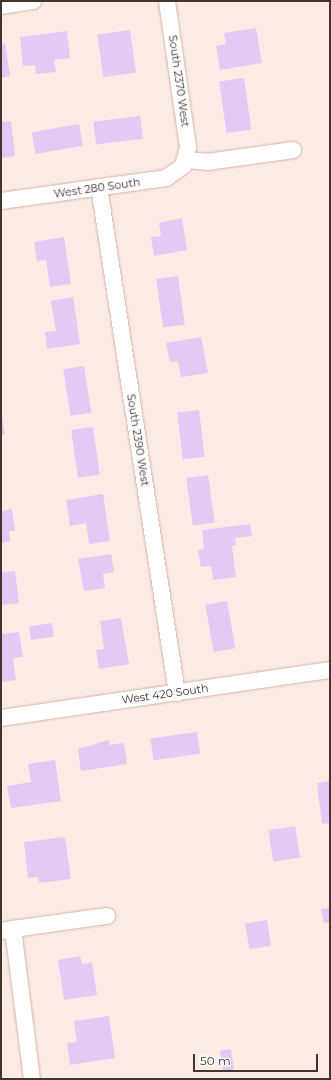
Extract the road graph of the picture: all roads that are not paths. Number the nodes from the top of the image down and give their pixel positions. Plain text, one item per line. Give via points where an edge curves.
1 (34, 1) edge
2 (167, 1) edge
3 (1, 6) edge
4 (293, 150) dead end
5 (186, 160) junction
6 (99, 187) junction
7 (1, 201) edge
8 (330, 670) edge
9 (177, 693) junction
10 (1, 718) edge
11 (107, 916) dead end
12 (7, 930) edge
13 (32, 1079) edge

1 - 3 street
2 - 5 street, South 2370 West via 188,147
4 - 5 street via 207,162
5 - 6 street, West 280 South via 174,174 166,178
6 - 7 street, West 280 South
6 - 9 street, South 2390 West
8 - 9 street, West 420 South
9 - 10 street, West 420 South
11 - 12 street
12 - 13 street

